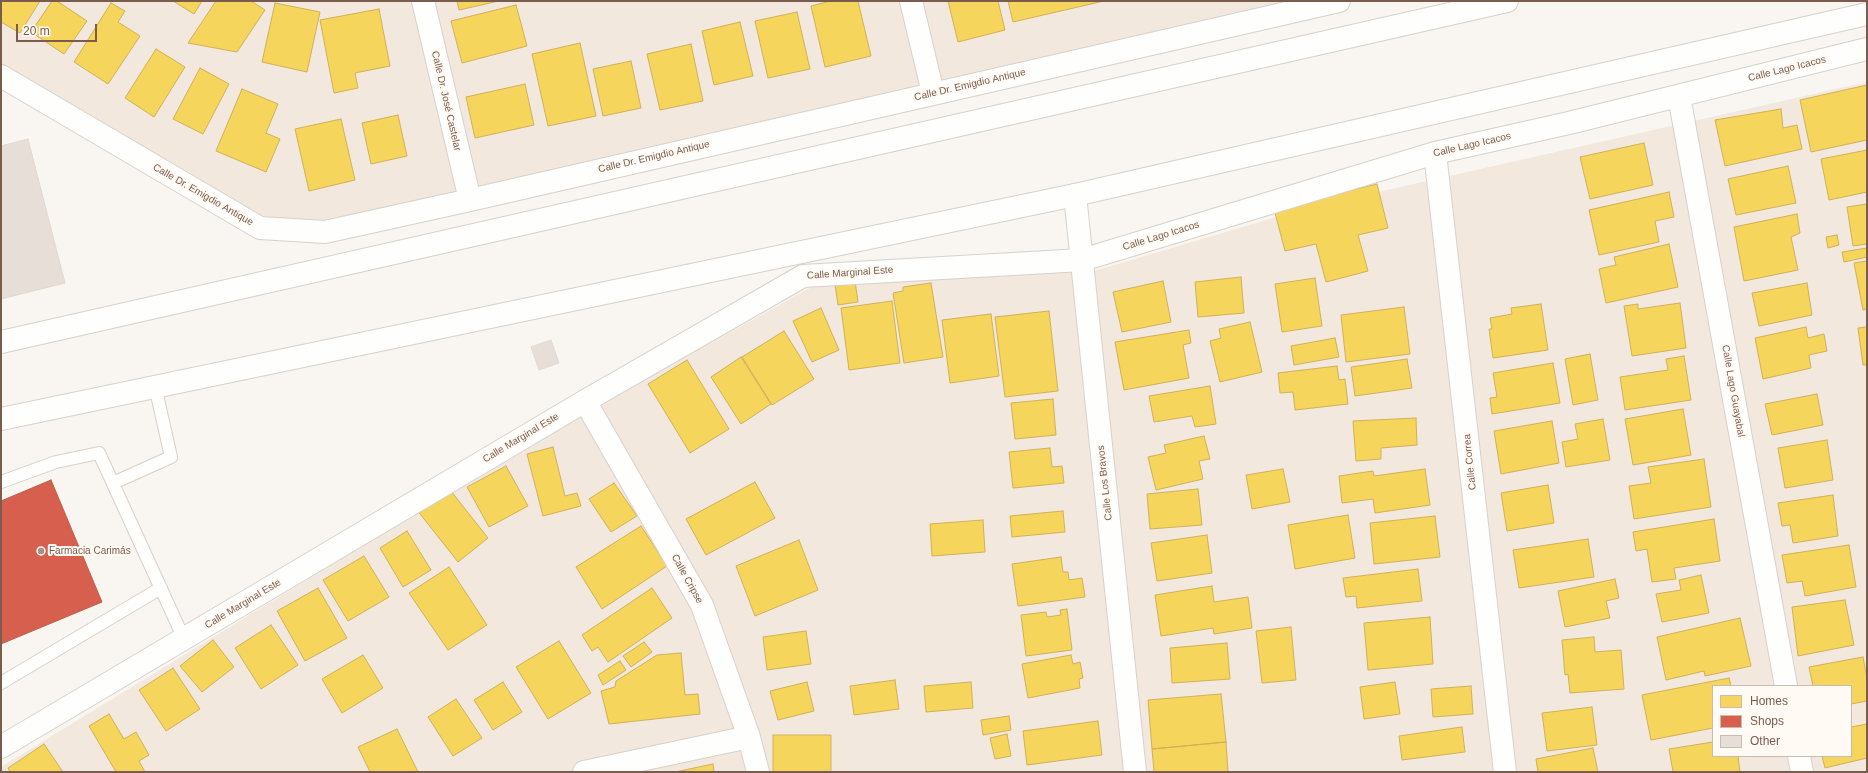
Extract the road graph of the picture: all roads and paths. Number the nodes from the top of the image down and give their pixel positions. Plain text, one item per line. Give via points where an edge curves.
1 (423, 1) edge
2 (911, 1) edge
3 (1339, 1) edge
4 (1507, 1) edge
5 (1867, 14) edge
6 (1867, 49) edge
7 (1, 76) edge
8 (933, 93) junction
9 (1679, 96) junction
10 (1435, 153) junction
11 (1075, 194) junction
12 (470, 200) junction
13 (1082, 260) junction
14 (1, 342) edge
15 (155, 386) junction
16 (585, 401) junction
17 (1, 419) edge
18 (1, 482) edge
19 (113, 484) junction
20 (161, 588) junction
21 (184, 638) junction
22 (1, 683) edge
23 (1786, 685) edge
24 (749, 737) junction
25 (1, 747) edge
26 (584, 772) edge
27 (758, 772) edge
28 (1136, 772) edge
29 (1505, 772) edge

1 - 12 street, Calle Dr. José Castelar
2 - 8 street
3 - 8 street, Calle Dr. Emigdio Antique
4 - 14 street
5 - 11 street
6 - 9 street, Calle Lago Icacos
7 - 12 street, Calle Dr. Emigdio Antique via 260,228 325,232
8 - 12 street, Calle Dr. Emigdio Antique
9 - 10 street, Calle Lago Icacos
9 - 23 street, Calle Lago Guayabal
10 - 13 street, Calle Lago Icacos
10 - 29 street, Calle Correa
11 - 13 street, Calle Los Bravos
11 - 15 street
13 - 16 street, Calle Marginal Este via 803,276
13 - 28 street, Calle Los Bravos
15 - 17 street
15 - 19 lane via 171,456
16 - 21 street, Calle Marginal Este
16 - 24 street, Calle Cripse via 702,604
18 - 19 lane via 56,462 99,453
19 - 20 lane
20 - 21 lane
20 - 22 lane
21 - 25 street, Calle Marginal Este
24 - 26 street
24 - 27 street, Calle Cripse

